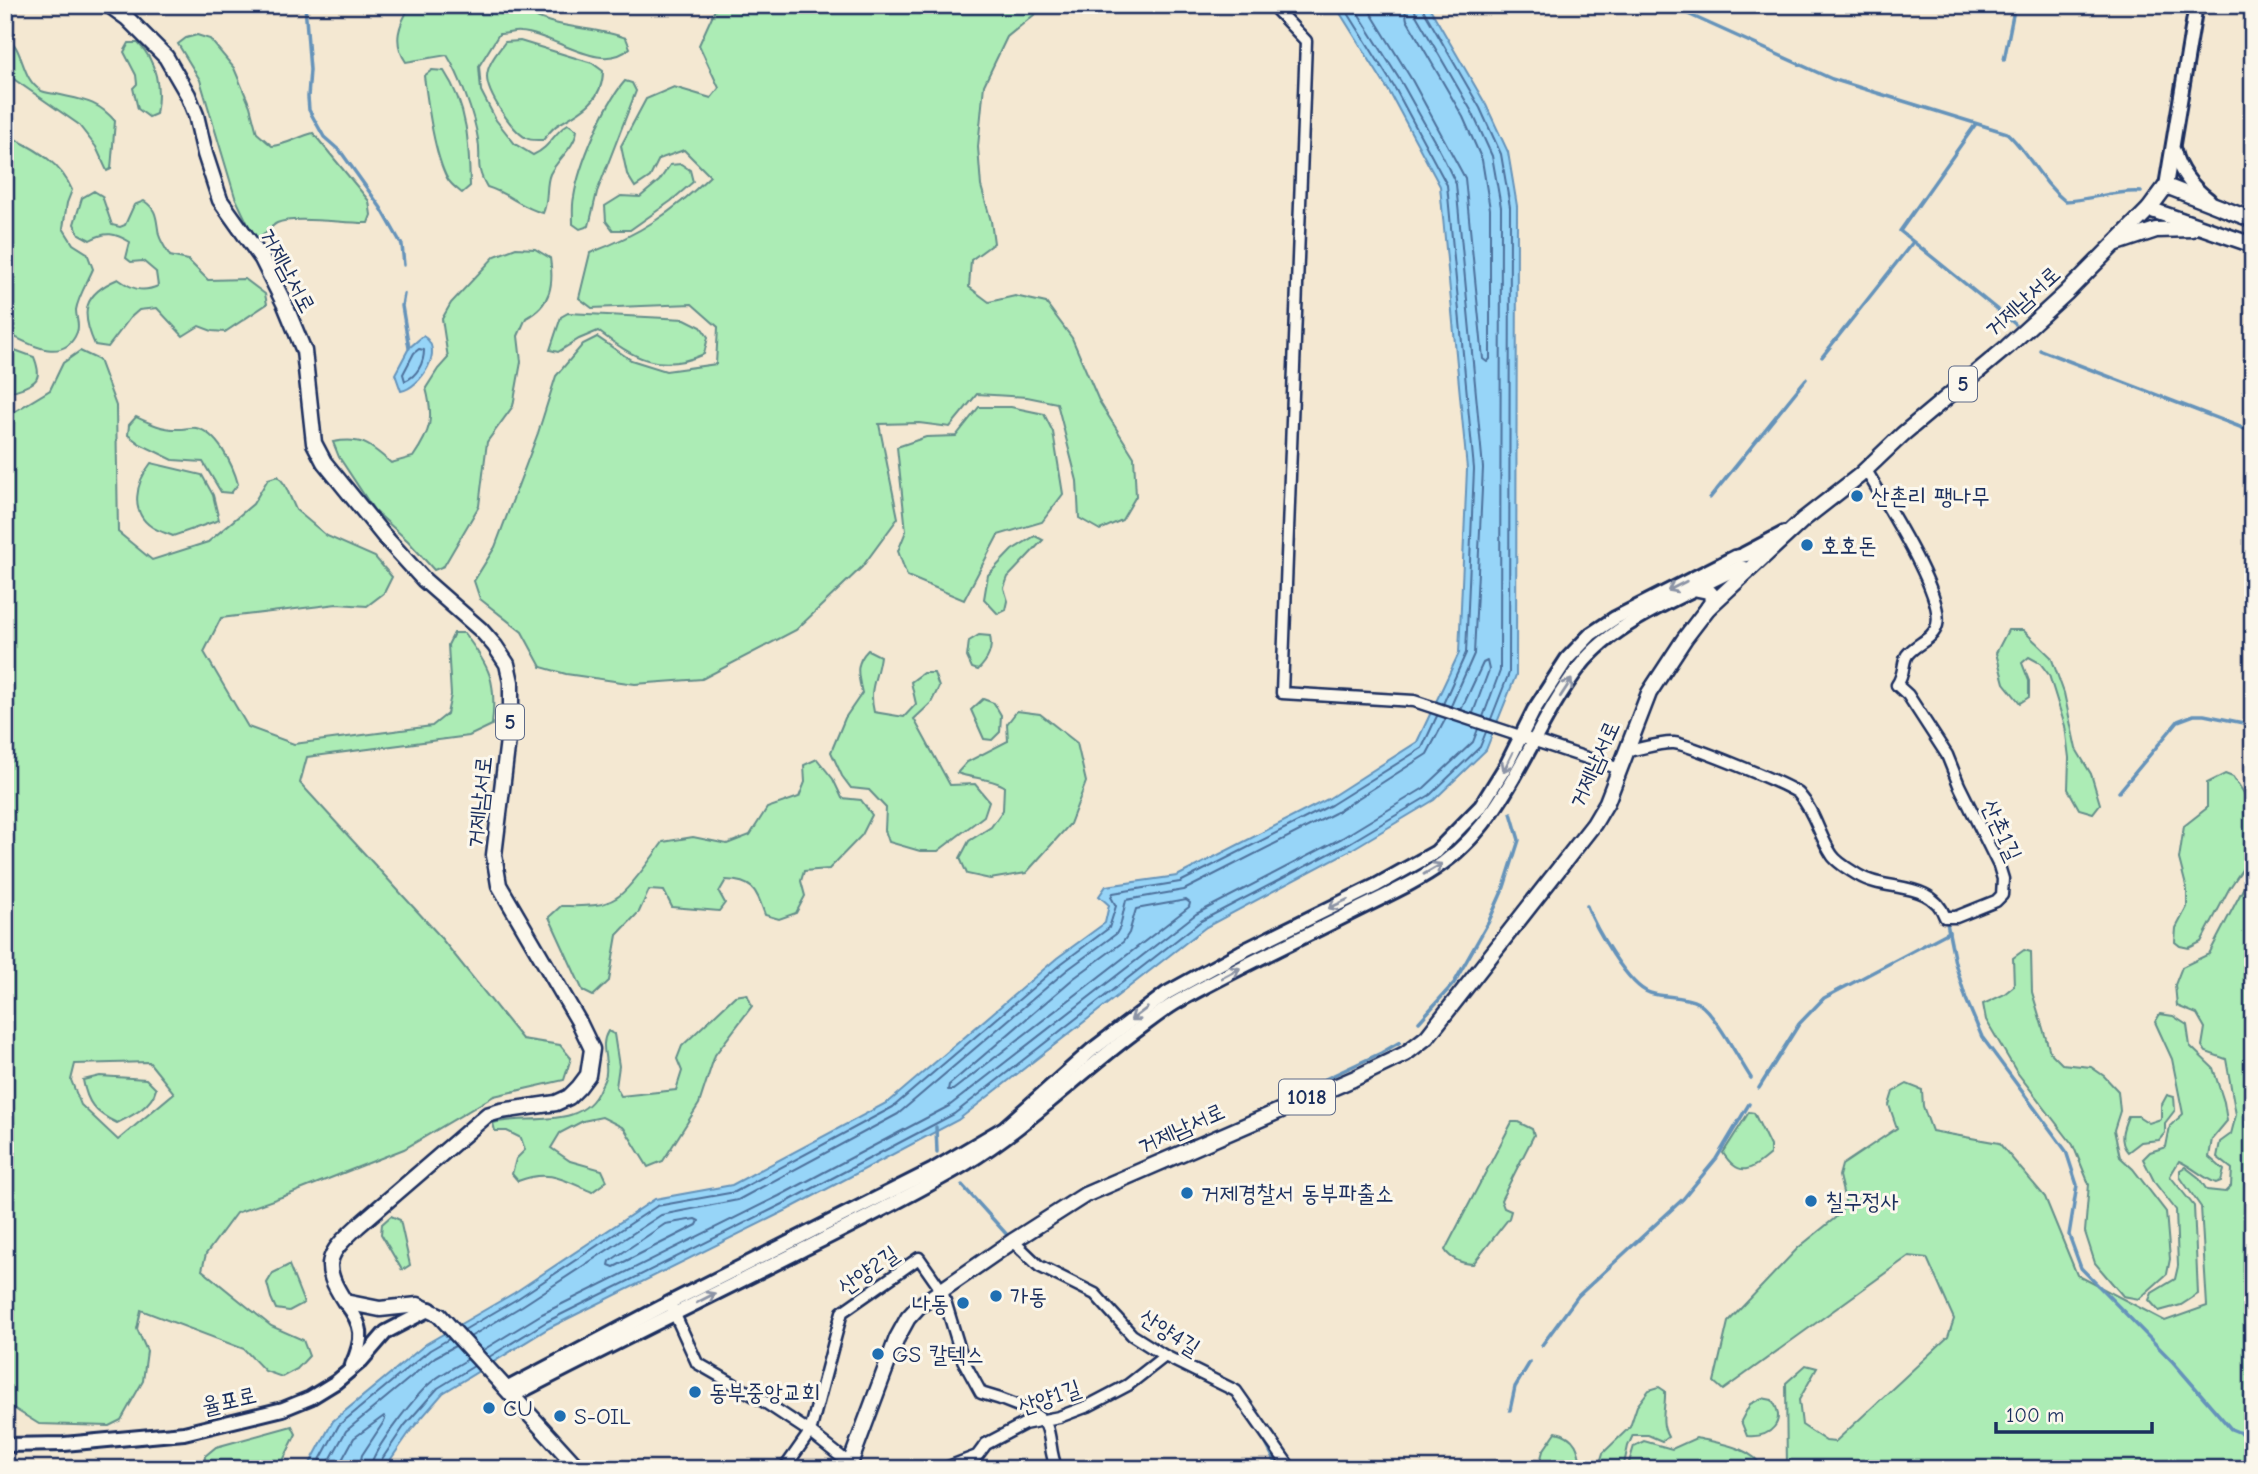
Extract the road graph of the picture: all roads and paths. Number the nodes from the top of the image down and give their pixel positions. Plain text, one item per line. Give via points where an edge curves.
1 (109, 5) edge
2 (1272, 5) edge
3 (2196, 5) edge
4 (2173, 147) junction
5 (2166, 186) junction
6 (2218, 206) junction
7 (2149, 209) junction
8 (2253, 220) edge
9 (2210, 231) junction
10 (2115, 244) junction
11 (2253, 245) edge
12 (1866, 470) junction
13 (1804, 519) junction
14 (1742, 554) junction
15 (1762, 557) junction
16 (1748, 569) junction
17 (1698, 589) junction
18 (1708, 608) junction
19 (1513, 734) junction
20 (1534, 741) junction
21 (1627, 751) junction
22 (1620, 769) junction
23 (1013, 1241) junction
24 (942, 1292) junction
25 (345, 1302) junction
26 (672, 1309) junction
27 (434, 1312) junction
28 (1165, 1356) junction
29 (349, 1371) junction
30 (506, 1386) junction
31 (1042, 1419) junction
32 (810, 1432) junction
33 (5, 1446) edge
34 (849, 1467) edge
35 (579, 1469) edge
36 (784, 1469) edge
37 (943, 1469) edge
38 (1057, 1469) edge
39 (1291, 1469) edge

1 - 25 main road, 거제남서로 / 5 via 166,57 188,95 220,200 262,259 304,351 314,443 324,462 424,580 481,630 508,664 511,715 494,855 499,885 592,1049 588,1075 569,1097 487,1115 338,1244 328,1264 331,1281
2 - 19 street via 1306,41 1282,693 1414,701
3 - 4 street, 거제남서로
4 - 5 street, 거제남서로
4 - 6 street via 2189,183
5 - 6 main road
5 - 7 main road, 거제남서로 / 5
6 - 8 main road
7 - 9 main road
7 - 10 main road, 거제남서로 / 5
9 - 10 main road via 2165,229
9 - 11 main road
10 - 12 main road, 거제남서로 / 5 via 2007,347
12 - 13 main road, 거제남서로 / 5
12 - 21 street, 산촌1길 via 1932,589 1938,623 1933,635 1905,658 1898,685 1947,755 1999,866 2002,895 1956,917 1945,917 1933,899 1861,877 1833,857 1812,811 1796,791 1675,743
13 - 14 street
13 - 15 main road, 거제남서로 / 5
14 - 15 street
14 -> 19 street via 1591,634 1567,659
15 - 16 main road, 거제남서로 / 5
16 - 17 street via 1740,567
16 - 18 main road, 거제남서로
17 - 18 main road via 1712,594
20 -> 17 street via 1580,666 1599,645
18 - 21 main road, 거제남서로 / 1018 via 1649,693
19 - 20 street
19 -> 26 street via 1507,764 1481,806 1436,852 1167,993 1092,1050 1004,1128
20 - 22 street
26 -> 20 street via 873,1214 966,1163 1171,1006 1442,864 1491,816
21 - 22 main road, 거제남서로 / 1018
22 - 23 main road, 거제남서로 / 1018 via 1594,824 1427,1037 1405,1054 1085,1195
23 - 24 main road, 거제남서로 / 1018
23 - 28 street, 산양4길 via 1039,1266 1095,1294 1132,1335
24 - 31 street via 963,1360 981,1393
24 - 32 street, 산양2길 via 919,1258 842,1312
24 - 34 main road, 거제남서로 / 1018 via 919,1306 897,1338
25 - 27 main road via 380,1309 418,1305
25 - 29 street via 358,1317 362,1332
26 - 30 street
26 - 30 street via 555,1363 545,1363
26 - 32 street via 697,1363
27 - 29 street, 율포로 via 386,1332
27 - 30 main road
28 - 31 street, 산양1길 via 1128,1385 1088,1406
28 - 39 street, 산양4길 via 1236,1391
29 - 33 street, 율포로 via 310,1398 283,1409 184,1433
30 - 35 main road
31 - 37 street, 산양1길 via 1024,1424 986,1444 976,1456
31 - 38 street
32 - 34 street
32 - 36 street, 산양2길

